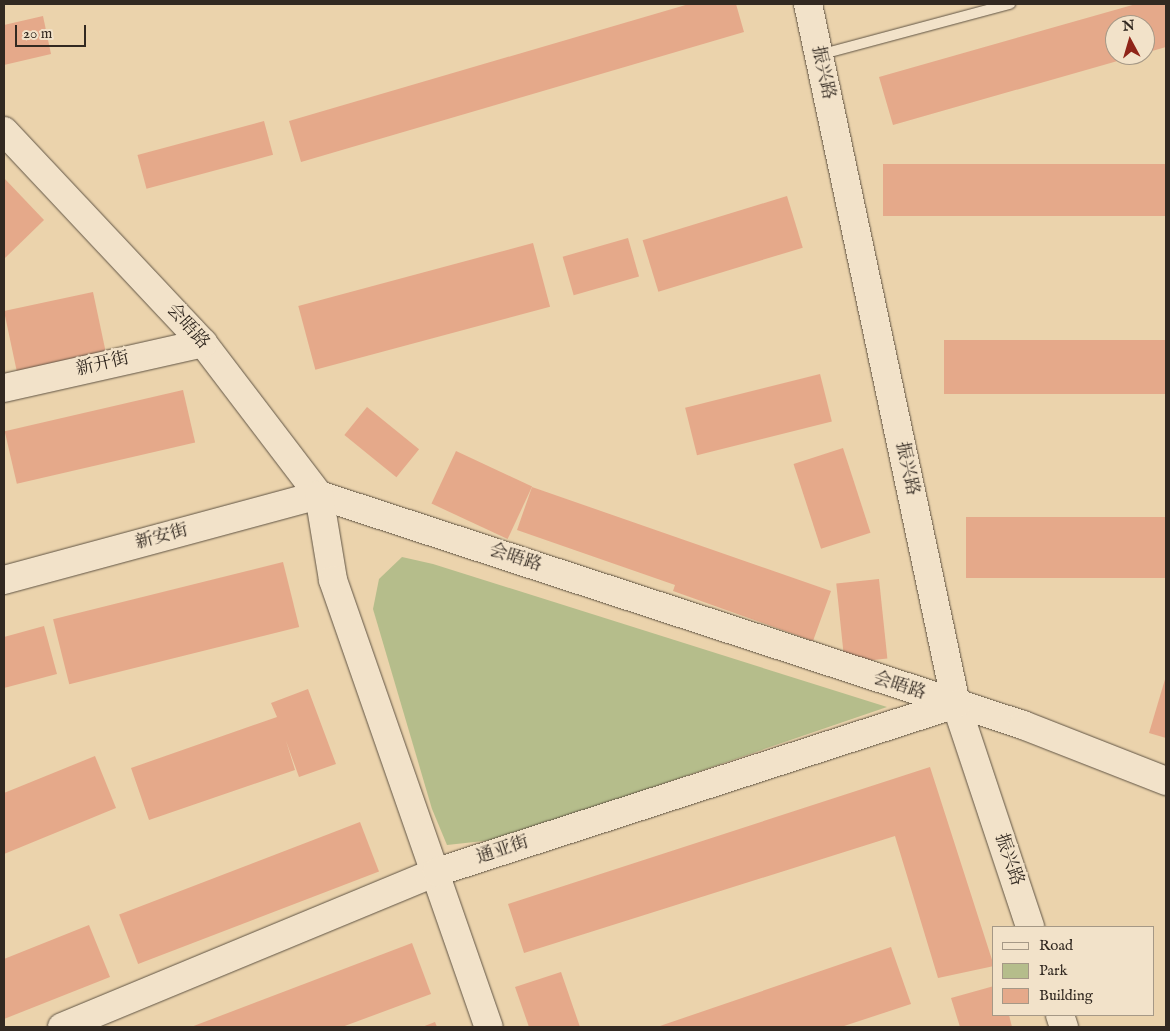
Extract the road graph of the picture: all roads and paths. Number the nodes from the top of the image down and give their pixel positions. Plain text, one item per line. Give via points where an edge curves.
1 (808, 4) edge
2 (1010, 4) edge
3 (818, 56) junction
4 (4, 131) edge
5 (203, 343) junction
6 (4, 388) edge
7 (320, 495) junction
8 (4, 580) edge
9 (956, 704) junction
10 (1166, 780) edge
11 (437, 872) junction
12 (1030, 926) edge
13 (62, 1027) edge
14 (489, 1027) edge

1 - 3 street, 振兴路
2 - 3 lane
3 - 9 street, 振兴路
4 - 5 street, 会晤路
5 - 6 street, 新开街
5 - 7 street, 会晤路
7 - 8 street, 新安街
7 - 9 street, 会晤路
7 - 11 street via 333,580
9 - 10 street, 会晤路 via 1023,725
9 - 11 street, 通亚街
9 - 12 street, 振兴路
11 - 13 street, 通亚街
11 - 14 street

